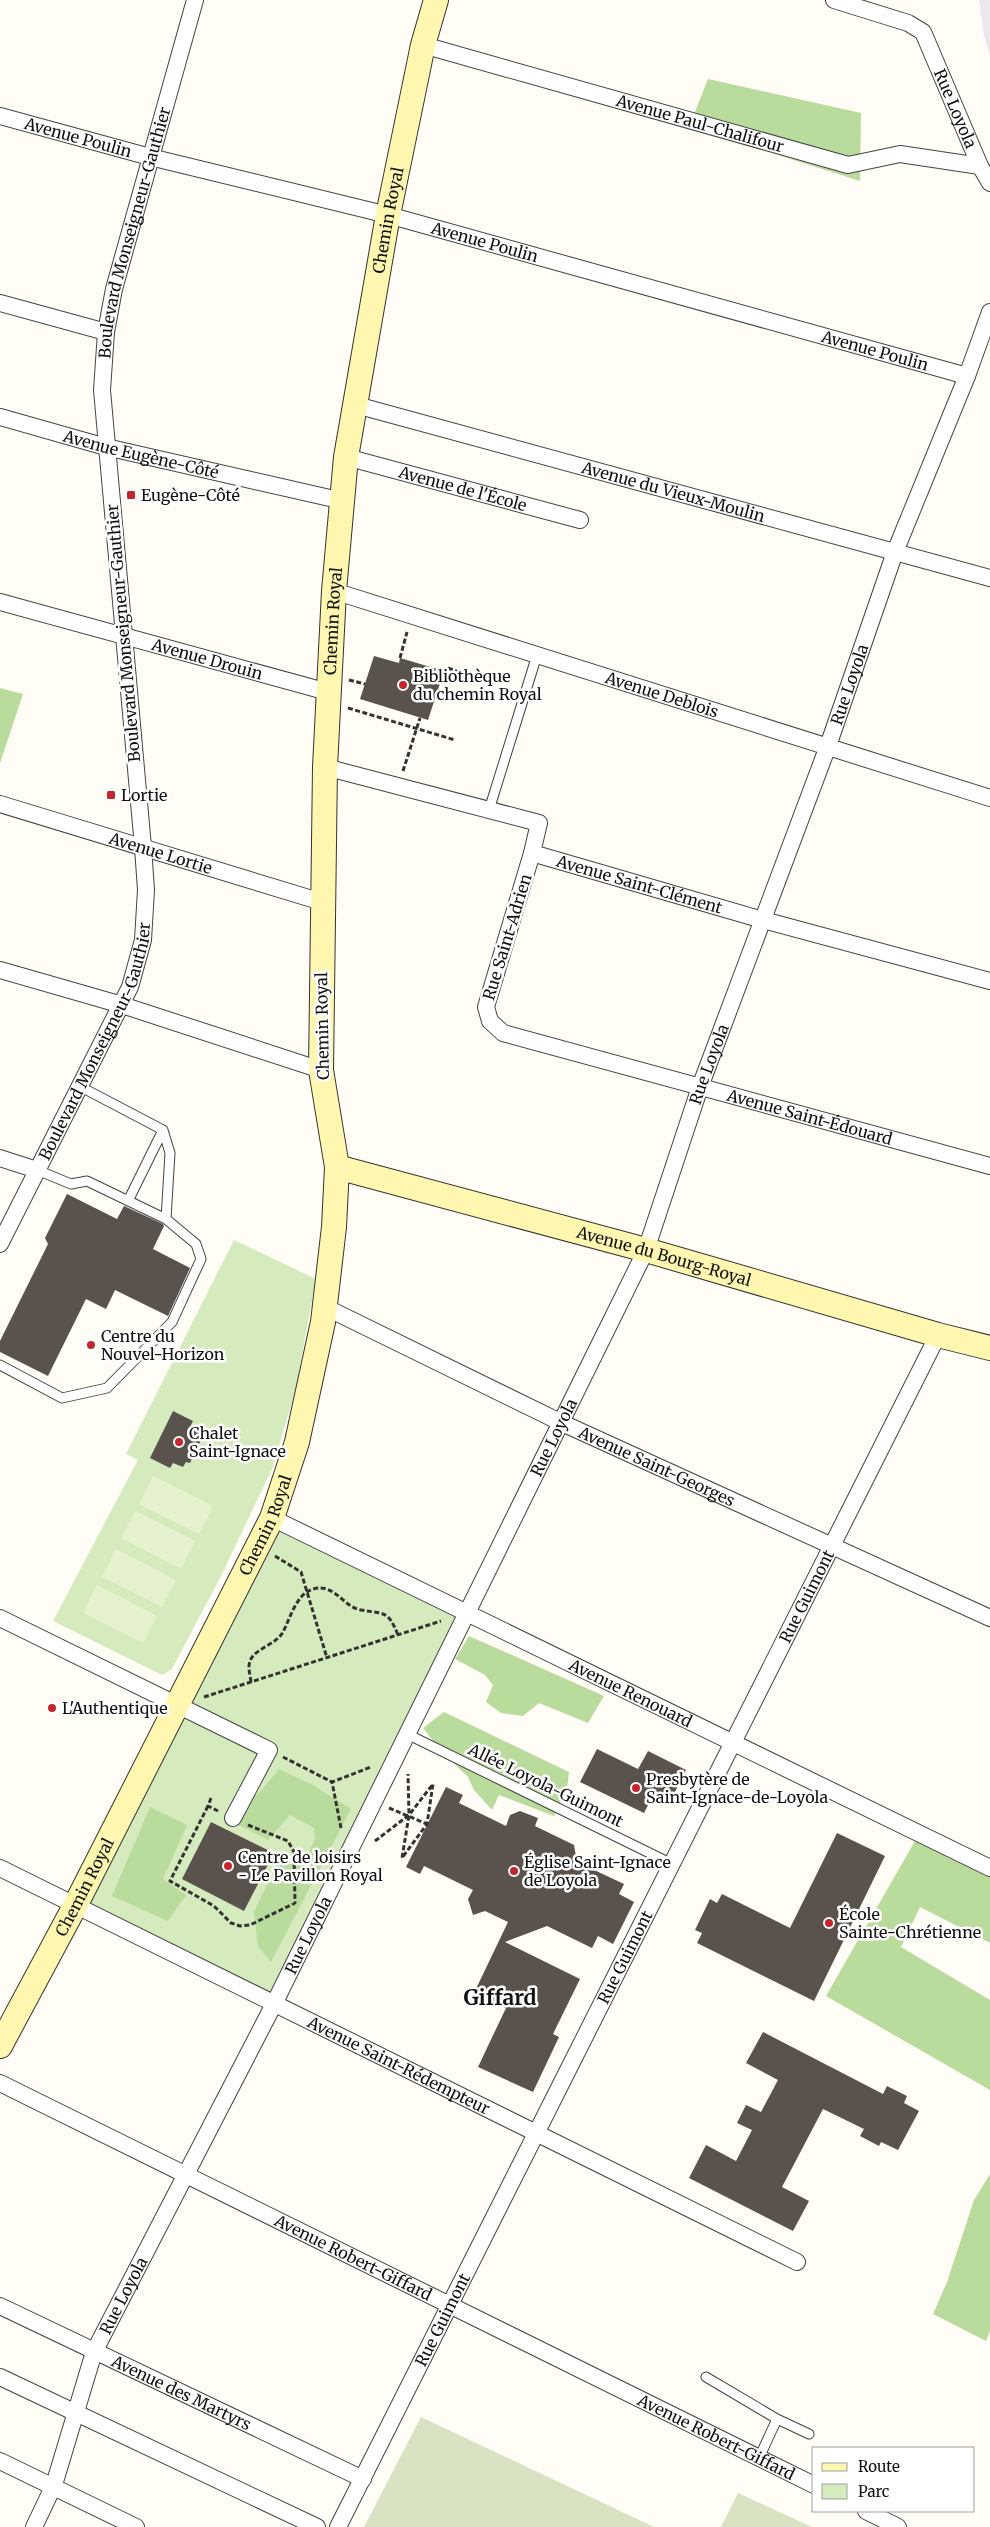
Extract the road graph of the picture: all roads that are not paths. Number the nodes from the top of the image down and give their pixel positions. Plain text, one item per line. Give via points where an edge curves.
1 (195, 0) edge
2 (436, 0) edge
3 (834, 0) edge
4 (422, 45) junction
5 (0, 116) edge
6 (150, 157) junction
7 (980, 166) junction
8 (990, 183) edge
9 (388, 215) junction
10 (0, 303) edge
11 (990, 312) edge
12 (106, 332) junction
13 (967, 376) junction
14 (356, 405) junction
15 (0, 417) edge
16 (106, 447) junction
17 (346, 457) junction
18 (343, 501) junction
19 (580, 520) dead end
20 (895, 552) junction
21 (990, 578) edge
22 (334, 591) junction
23 (0, 602) edge
24 (122, 635) junction
25 (537, 655) junction
26 (328, 697) junction
27 (828, 746) junction
28 (325, 766) junction
29 (990, 798) edge
30 (0, 804) edge
31 (489, 810) junction
32 (143, 847) junction
33 (532, 853) junction
34 (322, 902) junction
35 (764, 920) junction
36 (0, 970) edge
37 (990, 981) edge
38 (122, 1005) junction
39 (490, 1021) joint
40 (321, 1070) junction
41 (81, 1087) junction
42 (700, 1087) junction
43 (163, 1130) junction
44 (0, 1158) edge
45 (990, 1166) edge
46 (337, 1167) junction
47 (37, 1170) junction
48 (128, 1201) junction
49 (166, 1219) junction
50 (0, 1244) edge
51 (646, 1250) junction
52 (325, 1306) junction
53 (938, 1335) junction
54 (990, 1348) edge
55 (0, 1364) edge
56 (560, 1422) junction
57 (272, 1518) junction
58 (832, 1545) junction
59 (466, 1613) junction
60 (0, 1618) edge
61 (990, 1618) edge
62 (178, 1706) junction
63 (407, 1734) junction
64 (733, 1742) junction
65 (233, 1818) road end
66 (672, 1864) junction
67 (0, 1868) edge
68 (990, 1868) edge
69 (75, 1906) junction
70 (274, 2004) junction
71 (0, 2046) edge
72 (0, 2083) edge
73 (537, 2133) junction
74 (185, 2174) junction
75 (797, 2262) dead end
76 (450, 2305) junction
77 (0, 2306) edge
78 (94, 2352) junction
79 (0, 2377) edge
80 (706, 2377) dead end
81 (76, 2413) junction
82 (778, 2418) junction
83 (809, 2434) dead end
84 (759, 2458) junction
85 (0, 2461) edge
86 (363, 2479) junction
87 (812, 2484) edge
88 (54, 2486) junction
89 (868, 2512) edge
90 (34, 2527) edge
91 (136, 2527) edge
92 (316, 2527) edge
93 (338, 2527) edge
94 (898, 2527) edge

1 - 6 street, Boulevard Monseigneur-Gauthier
2 - 4 main road, Chemin Royal
3 - 7 street, Rue Loyola via 908,23 923,32
4 - 7 street, Avenue Paul-Chalifour via 848,165 900,154
4 - 9 main road, Chemin Royal
5 - 6 street, Avenue Poulin
6 - 9 street, Avenue Poulin
6 - 12 street, Boulevard Monseigneur-Gauthier
7 - 8 street, Rue Loyola
9 - 13 street, Avenue Poulin
9 - 14 main road, Chemin Royal
10 - 12 street
11 - 13 street, Rue Loyola
12 - 16 street, Boulevard Monseigneur-Gauthier via 102,390
13 - 20 street, Rue Loyola
14 - 17 main road, Chemin Royal
14 - 20 street, Avenue du Vieux-Moulin
15 - 16 street, Avenue Eugène-Côté
16 - 18 street, Avenue Eugène-Côté
16 - 24 street, Boulevard Monseigneur-Gauthier
17 - 18 main road, Chemin Royal
17 - 19 street, Avenue de l'École
18 - 22 main road, Chemin Royal
20 - 21 street, Avenue du Vieux-Moulin
20 - 27 street, Rue Loyola
22 - 25 street, Avenue Deblois
22 - 26 main road, Chemin Royal
23 - 24 street, Avenue Drouin
24 - 26 street, Avenue Drouin
24 - 32 street, Boulevard Monseigneur-Gauthier
25 - 27 street, Avenue Deblois
25 - 31 lane
26 - 28 main road, Chemin Royal
27 - 29 street, Avenue Deblois
27 - 35 street, Rue Loyola
28 - 31 street
28 - 34 main road, Chemin Royal
30 - 32 street, Avenue Lortie
31 - 33 street via 539,823
32 - 34 street, Avenue Lortie
32 - 38 street, Boulevard Monseigneur-Gauthier via 146,890 142,940
33 - 35 street, Avenue Saint-Clément
33 - 39 street, Rue Saint-Adrien via 486,1007
34 - 40 main road, Chemin Royal
35 - 37 street, Avenue Saint-Clément
35 - 42 street, Rue Loyola
36 - 38 street
38 - 40 street
38 - 41 street, Boulevard Monseigneur-Gauthier
39 - 42 street, Avenue Saint-Édouard via 503,1033
40 - 46 main road, Chemin Royal
41 - 43 lane
41 - 47 street, Boulevard Monseigneur-Gauthier
42 - 45 street, Avenue Saint-Édouard
42 - 51 street, Rue Loyola
43 - 48 lane
43 - 49 lane via 170,1153
44 - 47 street
46 - 51 main road, Avenue du Bourg-Royal
46 - 52 main road, Chemin Royal
47 - 48 lane via 71,1184 87,1181
47 - 50 street, Boulevard Monseigneur-Gauthier
48 - 49 lane
49 - 55 lane via 196,1244 201,1259 172,1322 107,1388 62,1398
51 - 53 main road, Avenue du Bourg-Royal
51 - 56 street, Rue Loyola
52 - 56 street, Avenue Saint-Georges
52 - 57 main road, Chemin Royal via 297,1442
53 - 54 main road, Avenue du Bourg-Royal
53 - 58 street, Rue Guimont
56 - 58 street, Avenue Saint-Georges
56 - 59 street, Rue Loyola
57 - 59 street, Avenue Renouard
57 - 62 main road, Chemin Royal
58 - 61 street, Avenue Saint-Georges
58 - 64 street, Rue Guimont
59 - 63 street, Rue Loyola
59 - 64 street, Avenue Renouard
60 - 62 street
62 - 65 street via 269,1750
62 - 69 main road, Chemin Royal
63 - 66 lane, Allée Loyola-Guimont
63 - 70 street, Rue Loyola
64 - 66 street, Rue Guimont
64 - 68 street, Avenue Renouard
66 - 73 street, Rue Guimont
67 - 69 street, Avenue Saint-Rédempteur
69 - 70 street, Avenue Saint-Rédempteur
69 - 71 main road, Chemin Royal
70 - 73 street, Avenue Saint-Rédempteur
70 - 74 street, Rue Loyola
72 - 74 street, Avenue Robert-Giffard
73 - 75 street, Avenue Saint-Rédempteur
73 - 76 street, Rue Guimont
74 - 76 street, Avenue Robert-Giffard
74 - 78 street, Rue Loyola
76 - 84 street, Avenue Robert-Giffard
76 - 86 street, Rue Guimont
77 - 78 street, Avenue des Martyrs
78 - 81 street, Rue Loyola
78 - 86 street, Avenue des Martyrs
79 - 81 street
80 - 82 lane
81 - 88 street, Rue Loyola
81 - 92 street
82 - 83 lane
82 - 84 lane
84 - 87 street, Avenue Robert-Giffard
85 - 88 street
86 - 93 street, Rue Guimont
88 - 90 street, Rue Loyola
88 - 91 street
89 - 94 street

